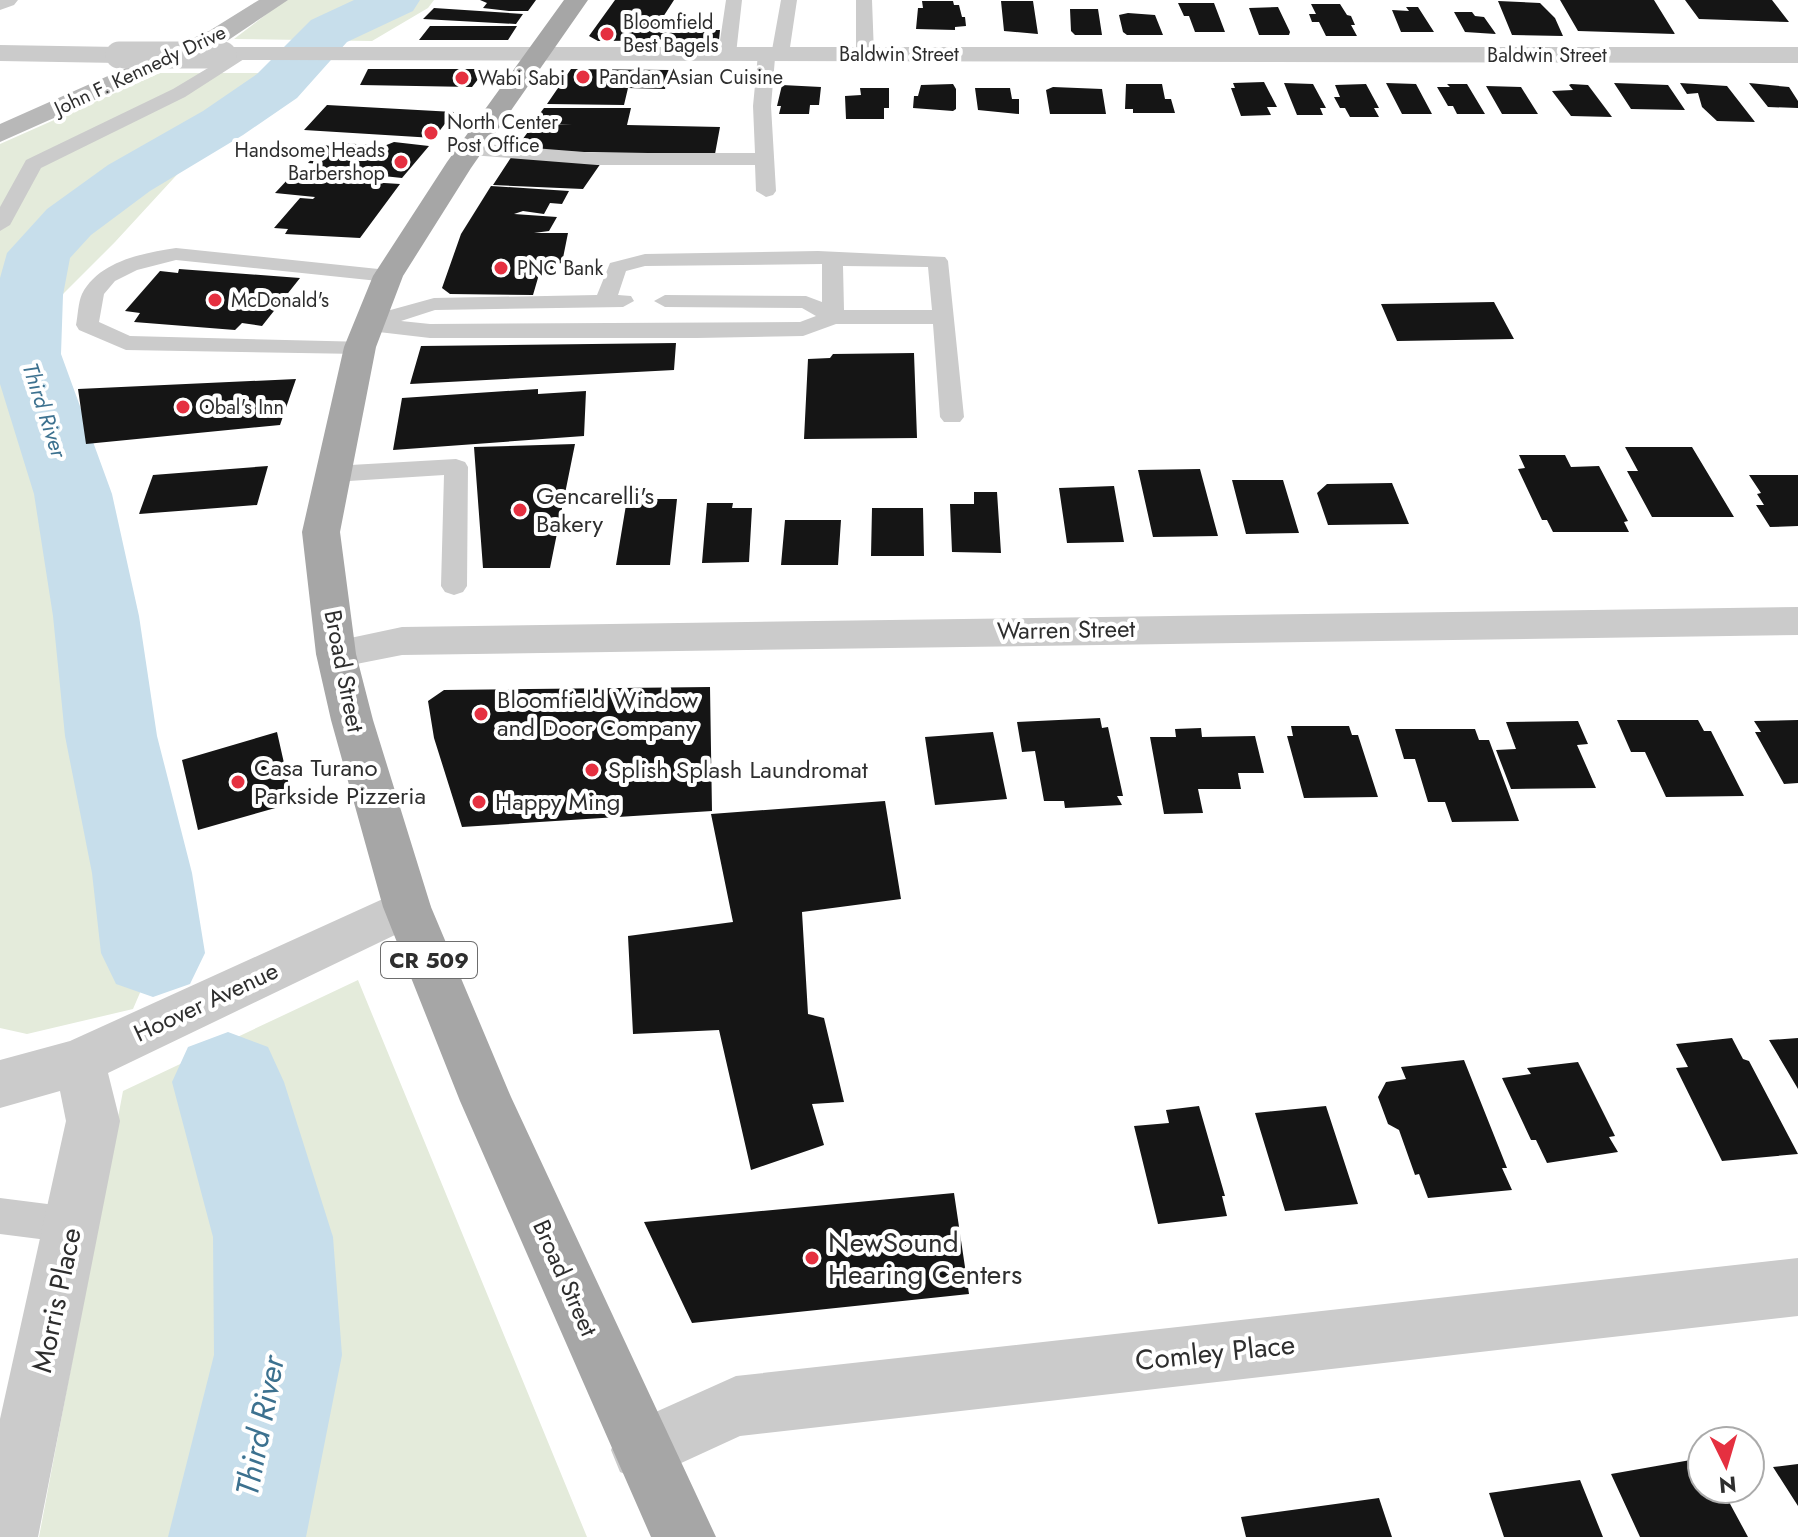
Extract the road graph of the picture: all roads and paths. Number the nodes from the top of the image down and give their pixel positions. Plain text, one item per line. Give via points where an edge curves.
1 (6, 0) edge
2 (250, 0) edge
3 (276, 0) edge
4 (576, 0) edge
5 (734, 0) edge
6 (789, 0) edge
7 (864, 0) edge
8 (0, 3) edge
9 (0, 53) edge
10 (537, 54) junction
11 (727, 54) junction
12 (774, 54) junction
13 (865, 54) junction
14 (230, 55) junction
15 (1798, 55) edge
16 (0, 119) edge
17 (0, 134) edge
18 (471, 149) junction
19 (764, 159) junction
20 (766, 191) dead end
21 (0, 225) edge
22 (832, 260) junction
23 (388, 276) junction
24 (665, 301) dead end
25 (833, 317) junction
26 (943, 317) junction
27 (365, 335) junction
28 (952, 417) dead end
29 (333, 474) junction
30 (454, 586) dead end
31 (1798, 621) edge
32 (336, 654) junction
33 (407, 907) junction
34 (79, 1062) junction
35 (0, 1084) edge
36 (0, 1216) edge
37 (71, 1225) junction
38 (1798, 1287) edge
39 (642, 1450) junction
40 (6, 1537) edge
41 (684, 1537) edge

1 - 8 street
2 - 16 main road, John F. Kennedy Drive via 186,36
3 - 17 main road, John F. Kennedy Drive via 218,36
4 - 10 main road, Broad Street / CR 509
5 - 11 lane
6 - 12 lane
7 - 13 lane
9 - 14 street, Baldwin Street, bridge
10 - 11 street, Baldwin Street
10 - 14 street, Baldwin Street
10 - 18 main road, Broad Street / CR 509
11 - 12 street, Baldwin Street
12 - 13 street, Baldwin Street
12 - 19 lane via 762,106
13 - 15 street, Baldwin Street
14 - 21 lane via 179,93 33,164
18 - 19 lane via 597,159
18 - 23 main road, Broad Street / CR 509
19 - 20 lane
22 - 25 lane
22 - 26 lane via 935,259
22 - 27 lane via 645,260 617,267 614,302 434,304
23 - 27 main road, Broad Street / CR 509
23 - 27 lane via 176,254 145,258 94,293 87,325 126,343
24 - 25 lane via 806,302
25 - 26 lane
25 - 27 lane via 803,329
26 - 28 lane
27 - 29 main road, Broad Street / CR 509
29 - 30 lane via 456,467
29 - 32 main road, Broad Street / CR 509 via 321,532
31 - 32 street, Warren Street via 402,641
32 - 33 main road, Broad Street / CR 509
33 - 34 street, Hoover Avenue
33 - 39 main road, Broad Street / CR 509 via 486,1101
34 - 35 street, Hoover Avenue
34 - 37 street, Morris Place via 93,1121
36 - 37 lane
37 - 40 street, Morris Place
38 - 39 street, Comley Place via 736,1406
39 - 41 main road, Broad Street / CR 509

